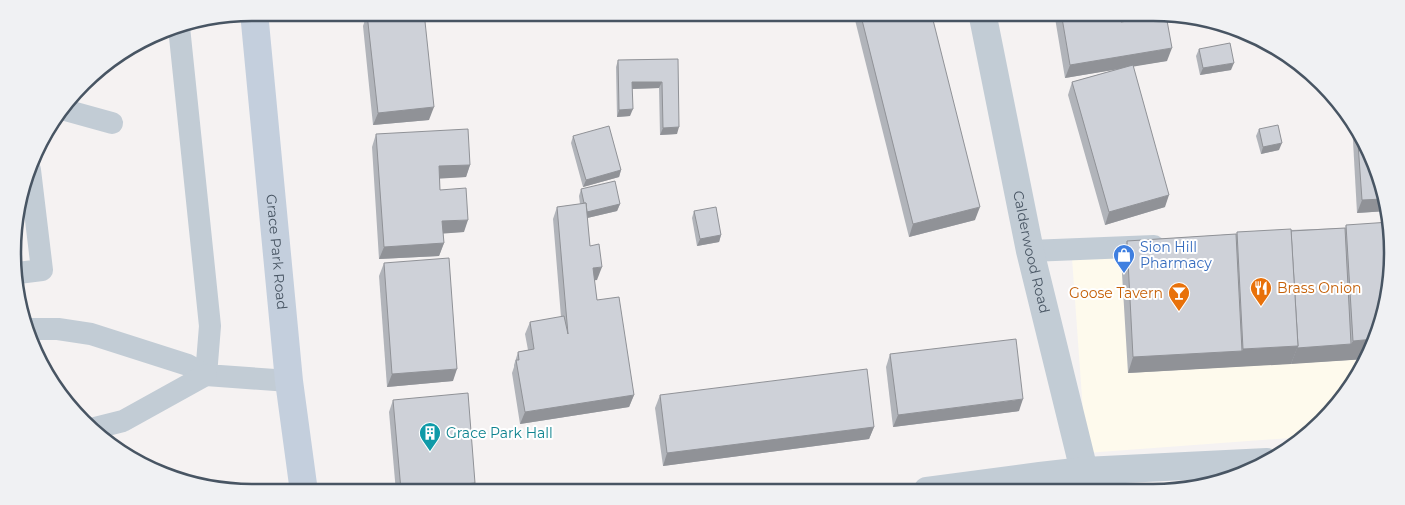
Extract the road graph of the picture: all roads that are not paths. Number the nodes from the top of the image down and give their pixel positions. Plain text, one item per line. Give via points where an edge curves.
1 (255, 21) edge
2 (984, 21) edge
3 (180, 33) edge
4 (70, 111) edge
5 (112, 123) dead end
6 (32, 185) edge
7 (1174, 245) edge
8 (1030, 251) junction
9 (22, 272) edge
10 (35, 329) edge
11 (206, 374) junction
12 (289, 380) junction
13 (101, 427) edge
14 (1245, 464) edge
15 (1087, 481) edge
16 (303, 484) edge
17 (980, 484) edge

1 - 12 street, Grace Park Road
2 - 8 street, Calderwood Road
3 - 11 lane via 210,326
4 - 5 lane
6 - 9 lane via 42,270
7 - 8 lane
8 - 15 street, Calderwood Road
10 - 11 lane via 91,334 188,365
11 - 12 lane
11 - 13 lane via 123,421
12 - 16 street, Grace Park Road
14 - 15 street
15 - 17 street via 1040,476

